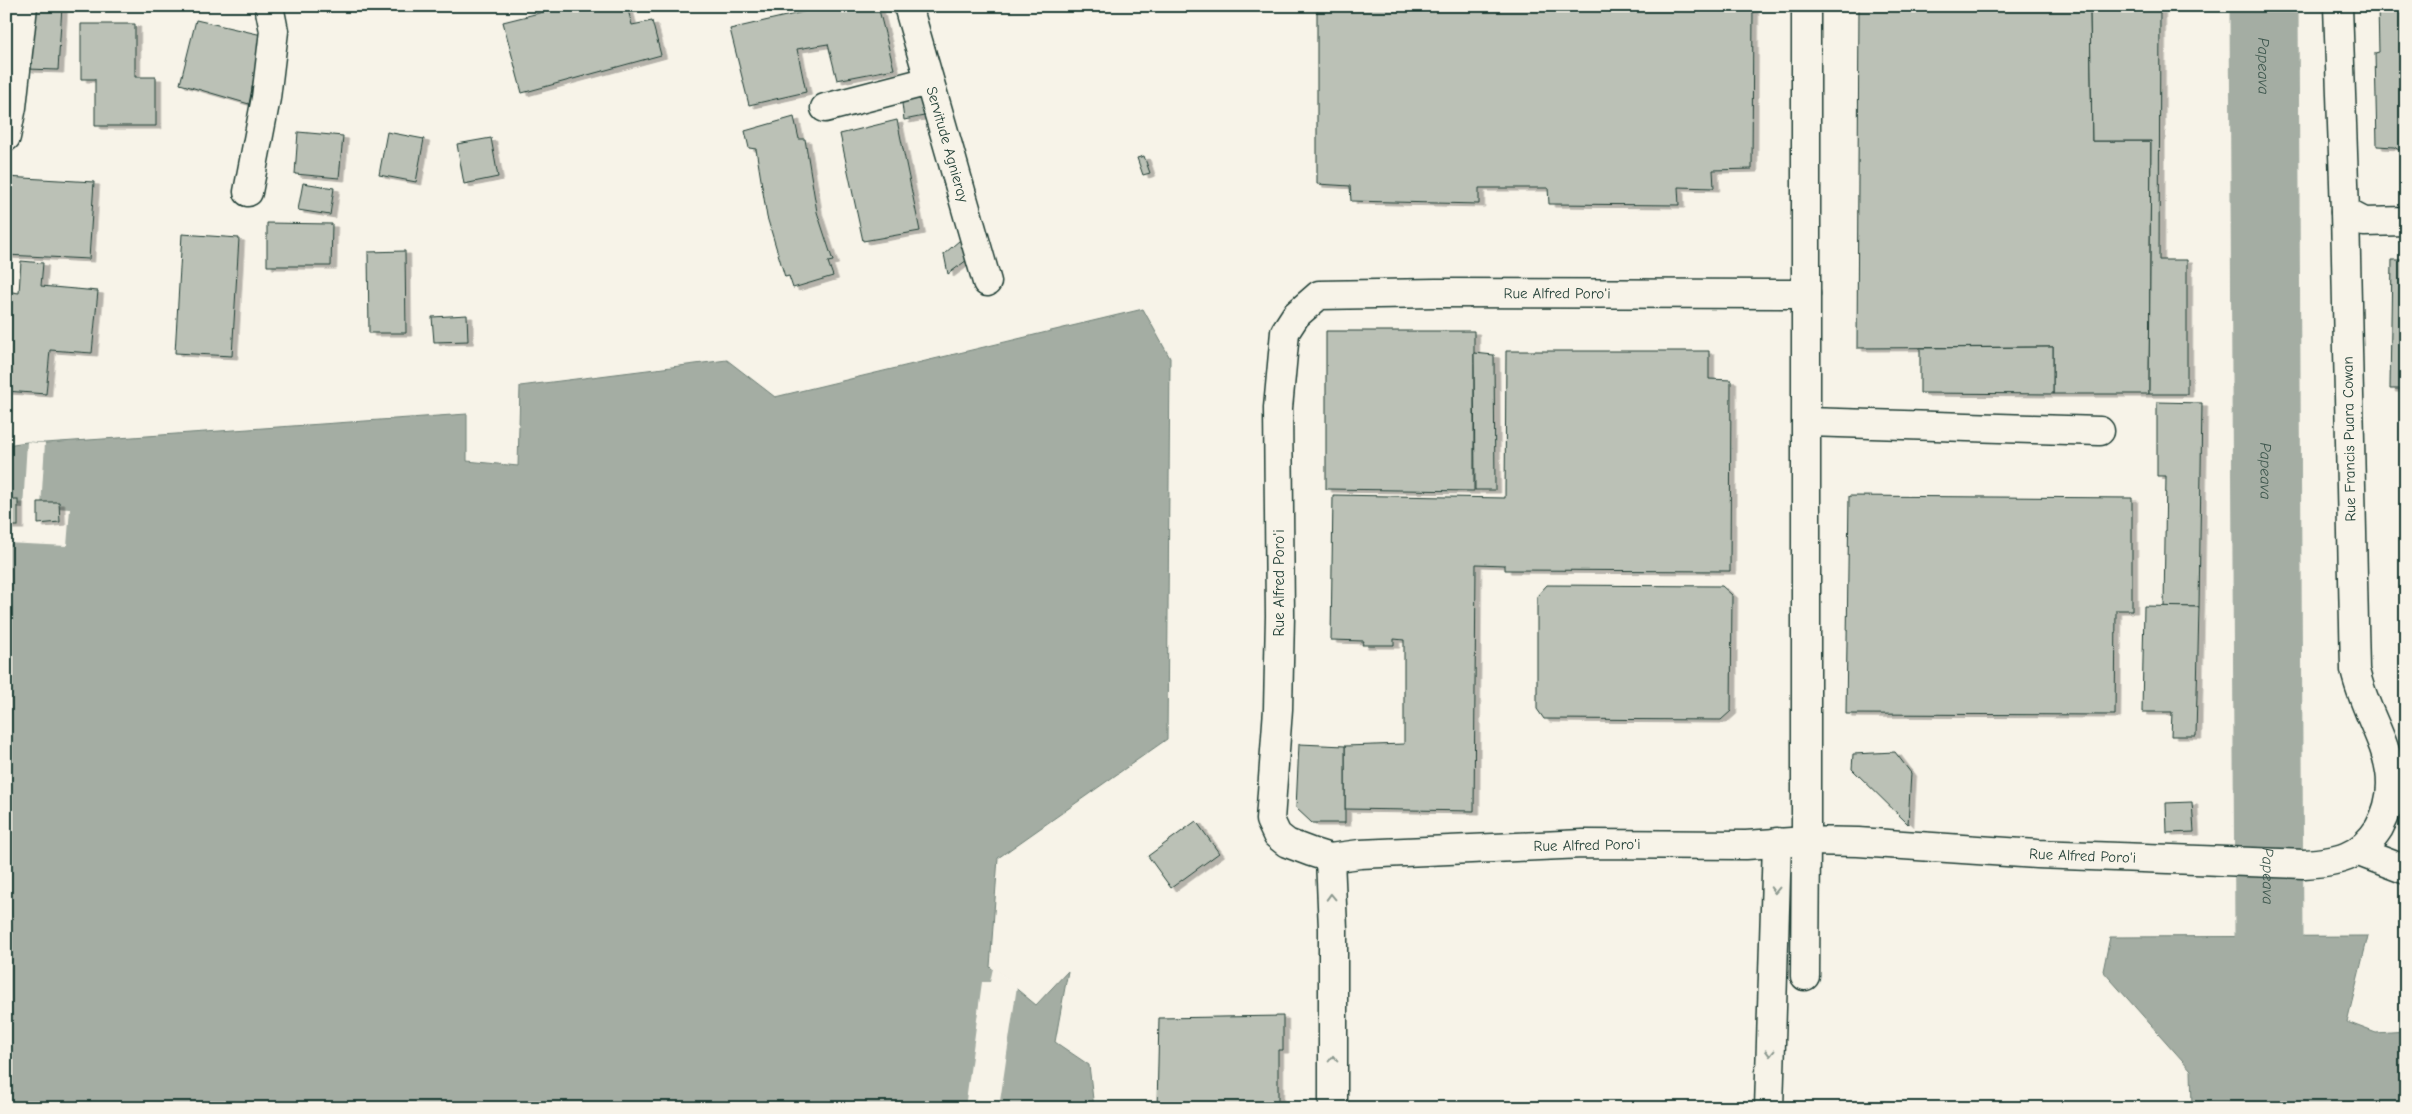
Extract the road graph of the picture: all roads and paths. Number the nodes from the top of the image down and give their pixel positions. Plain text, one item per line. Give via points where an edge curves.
1 (23, 6) edge
2 (269, 6) edge
3 (908, 6) edge
4 (1806, 6) edge
5 (2338, 6) edge
6 (930, 81) junction
7 (826, 108) dead end
8 (6, 137) edge
9 (248, 192) dead end
10 (2346, 212) junction
11 (2406, 221) edge
12 (987, 282) dead end
13 (1806, 294) junction
14 (1807, 422) junction
15 (2100, 431) dead end
16 (1806, 841) junction
17 (1777, 842) junction
18 (2358, 852) junction
19 (1330, 858) junction
20 (2406, 870) edge
21 (1805, 976) dead end
22 (1333, 1108) edge
23 (1768, 1108) edge

1 - 8 street
2 - 9 street via 274,31 266,98
3 - 6 street, Servitude Agnieray
4 - 13 street
5 - 10 street, Rue Francis Puara Cowan
6 - 7 street
6 - 12 street, Servitude Agnieray
10 - 11 street via 2364,222
10 - 18 street, Rue Francis Puara Cowan via 2355,670 2359,689 2390,756 2395,775 2390,812 2375,835
13 - 14 street
13 - 19 street, Rue Alfred Poro'i via 1319,295 1296,316 1285,332 1278,408 1280,616 1278,709 1270,820 1277,835 1287,842
14 - 15 street
14 - 16 street
16 - 17 street, Rue Alfred Poro'i
16 - 18 street, Rue Alfred Poro'i via 2149,860 2304,864 2337,861
16 - 21 street
17 - 19 street, Rue Alfred Poro'i via 1746,845 1583,844
17 -> 23 street
18 - 20 street
22 -> 19 street

